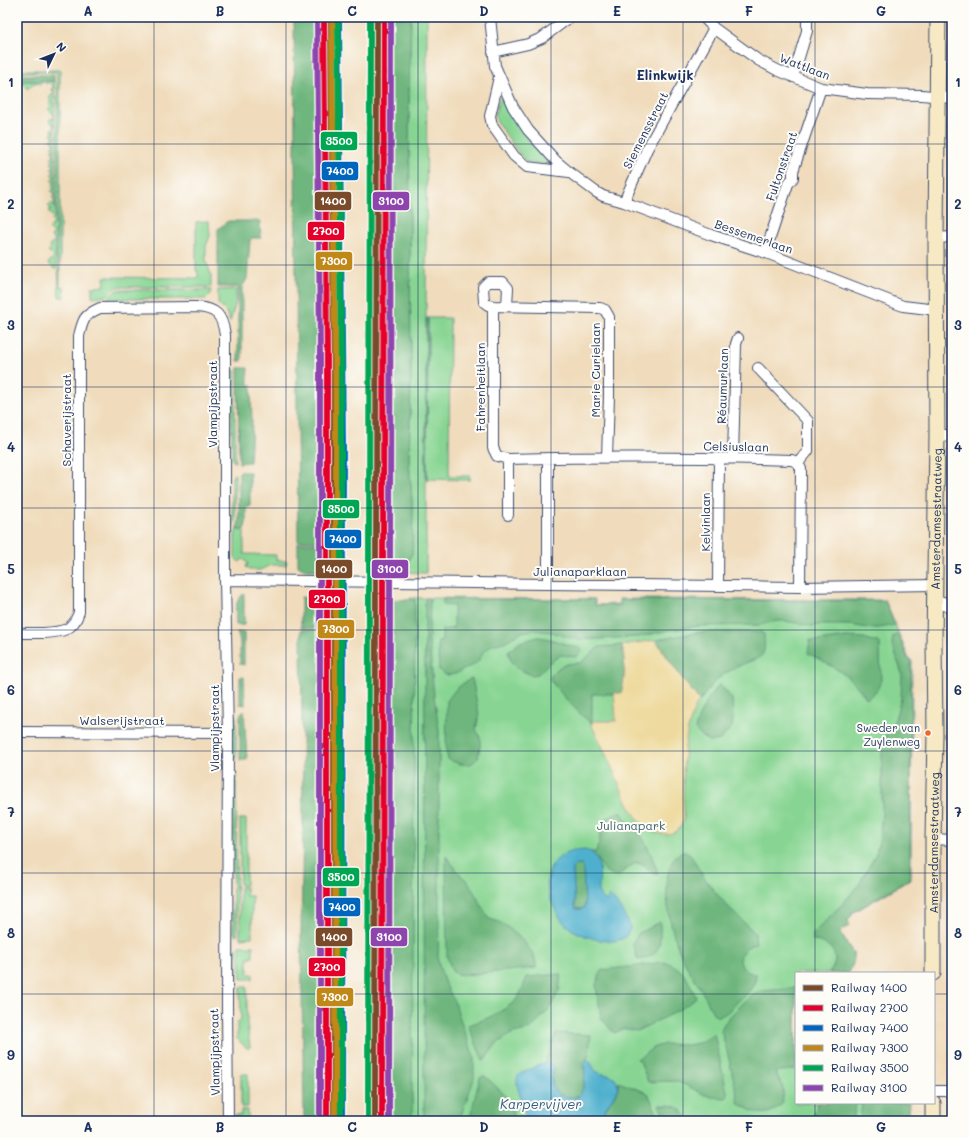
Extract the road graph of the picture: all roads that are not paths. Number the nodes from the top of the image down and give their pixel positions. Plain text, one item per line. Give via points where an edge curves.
1 (490, 17) edge
2 (570, 17) edge
3 (703, 17) edge
4 (807, 17) edge
5 (938, 17) edge
6 (714, 28) junction
7 (493, 52) junction
8 (499, 77) junction
9 (793, 77) junction
10 (821, 88) junction
11 (945, 97) edge
12 (569, 172) junction
13 (624, 202) junction
14 (952, 237) edge
15 (936, 238) junction
16 (764, 253) junction
17 (493, 306) junction
18 (508, 306) junction
19 (937, 310) junction
20 (225, 336) joint
21 (738, 338) dead end
22 (758, 368) dead end
23 (937, 434) junction
24 (952, 435) edge
25 (548, 458) junction
26 (607, 458) junction
27 (733, 458) junction
28 (508, 459) junction
29 (719, 459) junction
30 (798, 463) junction
31 (508, 515) dead end
32 (226, 580) junction
33 (548, 584) junction
34 (935, 585) junction
35 (718, 586) junction
36 (800, 587) junction
37 (934, 601) junction
38 (952, 606) edge
39 (17, 633) edge
40 (17, 732) edge
41 (228, 733) junction
42 (933, 839) junction
43 (952, 840) edge
44 (933, 972) edge
45 (952, 1091) edge
46 (935, 1092) edge
47 (934, 1104) edge
48 (228, 1121) edge
49 (933, 1121) edge

1 - 7 street, Bessemerlaan
2 - 7 street via 542,38
3 - 6 street, Wattlaan
4 - 9 street via 807,31
5 - 11 main road, Amsterdamsestraatweg
6 - 9 street, Wattlaan via 758,60
6 - 13 street, Siemensstraat via 647,148
7 - 8 street, Bessemerlaan
8 - 12 street, Bessemerlaan via 513,107 528,130
8 - 12 street, Bessemerlaan via 490,116 492,125 514,156 526,167
9 - 10 street, Wattlaan
10 - 11 street, Wattlaan via 867,94
10 - 16 street, Fultonstraat via 793,171 793,178 788,184
11 - 15 main road, Amsterdamsestraatweg
12 - 13 street, Bessemerlaan via 603,196
13 - 16 street, Bessemerlaan
14 - 15 street
15 - 19 main road, Amsterdamsestraatweg
16 - 19 street, Bessemerlaan via 903,306
17 - 18 street, Marie Curielaan
17 - 18 street via 484,302 483,286 488,282 503,282 508,288
17 - 28 street, Fahrenheitlaan via 493,448 497,456
18 - 26 street, Marie Curielaan via 605,310 609,317
19 - 23 main road, Amsterdamsestraatweg
20 - 32 street, Vlampijpstraat
20 - 39 street, Schaverijstraat via 220,317 213,310 206,308 100,308 89,312 82,322 79,336 79,612 74,623 60,632
21 - 27 street, Réaumurlaan
22 - 30 street via 808,421 808,451
23 - 24 street
23 - 34 main road, Amsterdamsestraatweg
25 - 26 street, Celsiuslaan
25 - 28 street, Celsiuslaan
25 - 33 street
26 - 29 street, Celsiuslaan
27 - 29 street, Celsiuslaan
27 - 30 street, Celsiuslaan via 792,460
28 - 31 street
29 - 35 street, Kelvinlaan
30 - 36 street via 801,469
32 - 33 street, Julianaparklaan
32 - 41 street, Vlampijpstraat
33 - 35 street, Julianaparklaan
34 - 36 street, Julianaparklaan
34 - 37 main road, Amsterdamsestraatweg
35 - 36 street, Julianaparklaan
37 - 38 street
37 - 42 main road, Amsterdamsestraatweg
40 - 41 street, Walserijstraat
41 - 48 street, Vlampijpstraat
42 - 43 street
42 - 44 main road, Amsterdamsestraatweg
45 - 46 street
47 - 49 main road

